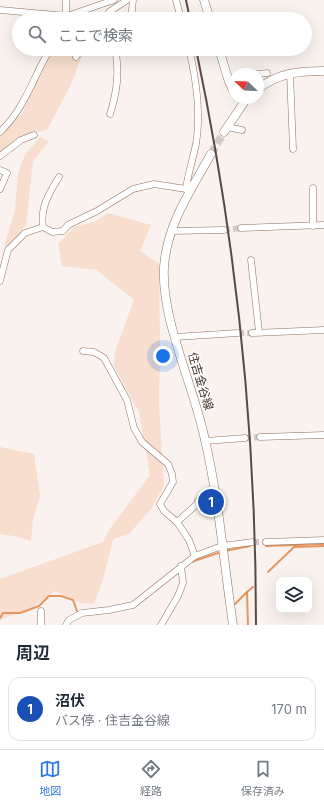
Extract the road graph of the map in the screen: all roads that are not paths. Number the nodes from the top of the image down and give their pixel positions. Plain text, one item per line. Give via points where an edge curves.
1 (66, 0) edge
2 (114, 0) edge
3 (127, 0) edge
4 (133, 0) edge
5 (176, 0) edge
6 (204, 0) edge
7 (0, 10) edge
8 (16, 12) edge
9 (66, 12) edge
10 (82, 12) edge
11 (109, 12) edge
12 (132, 12) edge
13 (179, 12) edge
14 (208, 12) edge
15 (46, 56) edge
16 (116, 56) edge
17 (191, 56) edge
18 (222, 56) edge
19 (228, 69) edge
20 (324, 71) edge
21 (264, 73) edge
22 (267, 73) dead end
23 (290, 73) junction
24 (264, 85) edge
25 (240, 104) edge
26 (110, 114) dead end
27 (225, 130) joint
28 (242, 130) dead end
29 (0, 132) edge
30 (34, 135) dead end
31 (293, 149) dead end
32 (212, 154) tunnel mouth
33 (0, 156) edge
34 (0, 170) edge
35 (59, 177) dead end
36 (313, 188) dead end
37 (0, 189) edge
38 (188, 190) junction
39 (324, 225) edge
40 (313, 226) junction
41 (43, 227) junction
42 (241, 228) tunnel mouth
43 (224, 230) tunnel mouth
44 (171, 231) junction
45 (251, 260) dead end
46 (0, 281) edge
47 (324, 330) edge
48 (238, 333) tunnel mouth
49 (175, 337) junction
50 (83, 351) dead end
51 (324, 435) edge
52 (260, 437) tunnel mouth
53 (245, 438) tunnel mouth
54 (206, 441) junction
55 (214, 493) junction
56 (177, 522) junction
57 (324, 540) edge
58 (253, 542) tunnel mouth
59 (266, 542) tunnel mouth
60 (222, 546) junction
61 (195, 556) junction
62 (181, 566) junction
63 (40, 611) dead end
64 (41, 625) edge
65 (66, 625) edge
66 (161, 625) edge
67 (232, 625) edge

1 - 9 street
2 - 10 street
3 - 11 street
4 - 12 street
5 - 13 street
6 - 14 main road
7 - 8 street
15 - 29 street via 24,102 14,118
16 - 26 street via 117,92
17 - 38 street via 197,111 196,142
18 - 19 main road
20 - 23 main road
21 - 22 street
23 - 24 main road
23 - 31 street
25 - 27 main road
27 - 28 street
30 - 33 street via 21,140
32 - 38 main road, 住吉金谷線
34 - 37 street via 7,173
35 - 41 street via 46,199 42,216
36 - 40 street
38 - 41 street via 154,184 133,189 68,225 63,231 52,232
38 - 44 main road, 住吉金谷線
39 - 40 street
40 - 42 street
41 - 46 street via 25,232 8,250
43 - 44 street
44 - 49 main road, 住吉金谷線 via 166,255 165,287
45 - 47 street via 256,333
48 - 49 street
49 - 54 main road, 住吉金谷線
50 - 56 street via 94,352 104,358 127,400 134,428 142,442 168,464 173,482 160,504
51 - 52 street
53 - 54 street
54 - 55 main road, 住吉金谷線
55 - 56 street via 201,497
55 - 60 main road, 住吉金谷線
56 - 61 street via 189,540
57 - 59 street
58 - 60 street
60 - 61 street
60 - 67 main road, 住吉金谷線
61 - 62 street
62 - 65 street via 133,605 82,613 69,620
62 - 66 street via 183,583
63 - 64 street

